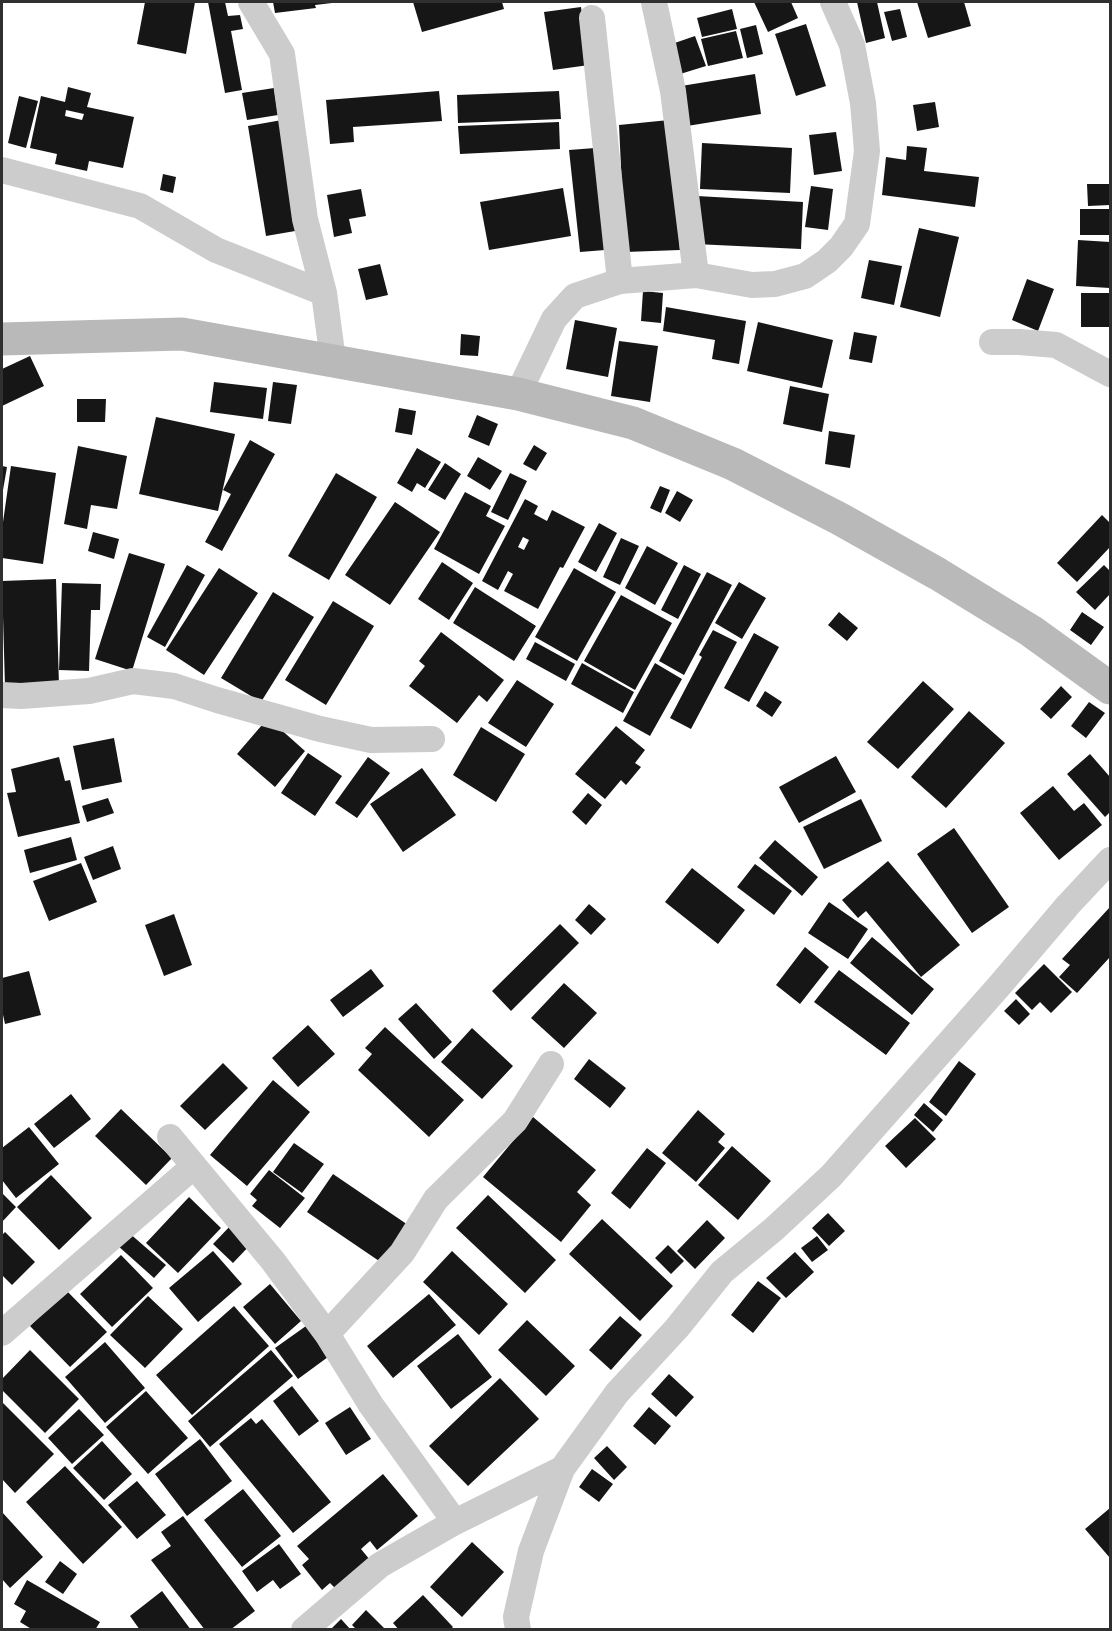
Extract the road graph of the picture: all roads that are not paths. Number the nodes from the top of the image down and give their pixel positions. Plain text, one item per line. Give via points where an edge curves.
1 (251, 2) edge
2 (654, 2) edge
3 (833, 2) edge
4 (592, 18) dead end
5 (2, 170) edge
6 (696, 275) junction
7 (620, 281) junction
8 (324, 293) junction
9 (2, 339) edge
10 (992, 342) dead end
11 (333, 360) junction
12 (1110, 374) edge
13 (518, 394) junction
14 (1108, 682) edge
15 (2, 695) edge
16 (432, 740) dead end
17 (1110, 860) edge
18 (551, 1064) dead end
19 (170, 1137) dead end
20 (194, 1166) junction
21 (2, 1333) edge
22 (327, 1334) junction
23 (562, 1469) junction
24 (455, 1522) junction
25 (304, 1629) edge
26 (518, 1629) edge

1 - 8 street via 282,54 305,219
2 - 6 street via 673,91
3 - 6 street via 852,45 863,103 867,151 857,224 841,248 805,276 752,285
4 - 7 street
5 - 8 street via 140,206 216,250
6 - 7 street
7 - 13 street via 575,296 554,319
8 - 11 street
9 - 11 main road via 182,334
10 - 12 street via 1056,345
11 - 13 main road
13 - 14 main road via 633,423 734,464 938,574
15 - 16 street via 89,691 133,681 174,686 371,740
17 - 23 street via 831,1176 722,1272 617,1393
18 - 22 street via 515,1121 436,1199 402,1253
19 - 20 street
20 - 21 street
20 - 22 street
22 - 24 street via 371,1405
23 - 24 street via 488,1517
23 - 26 street via 531,1551 516,1617
24 - 25 street via 380,1565

